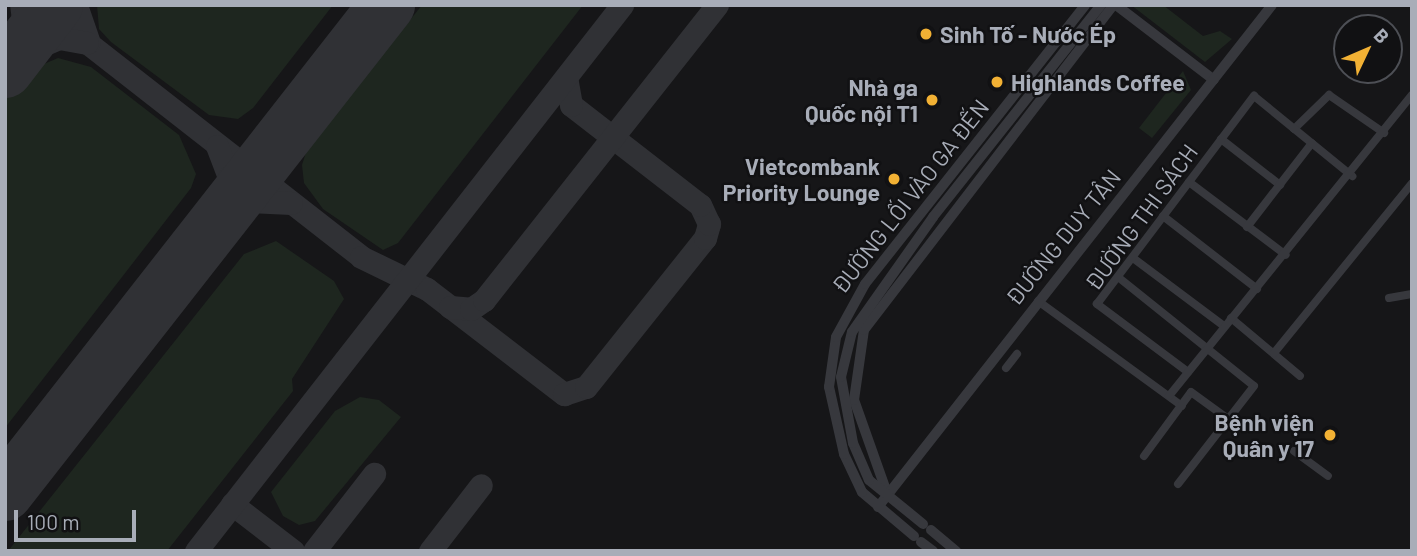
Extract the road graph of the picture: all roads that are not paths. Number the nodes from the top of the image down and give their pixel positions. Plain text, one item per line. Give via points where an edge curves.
1 (1085, 5) edge
2 (1101, 5) edge
3 (1115, 5) edge
4 (1272, 5) edge
5 (1214, 80) junction
6 (1412, 95) edge
7 (1294, 129) junction
8 (1384, 133) junction
9 (1221, 139) junction
10 (1312, 143) junction
11 (1352, 176) junction
12 (1189, 182) junction
13 (1412, 183) edge
14 (1280, 185) junction
15 (1163, 216) junction
16 (1247, 227) junction
17 (1286, 255) junction
18 (1133, 257) junction
19 (1118, 277) junction
20 (1257, 289) junction
21 (1412, 294) edge
22 (1390, 298) dead end
23 (1038, 301) junction
24 (1231, 318) junction
25 (1224, 326) junction
26 (1208, 347) junction
27 (1274, 353) junction
28 (1017, 354) dead end
29 (1006, 368) dead end
30 (1188, 372) junction
31 (1300, 376) dead end
32 (1169, 396) junction
33 (1181, 406) junction
34 (1228, 419) junction
35 (1294, 452) dead end
36 (1144, 456) dead end
37 (1328, 476) dead end
38 (1178, 484) dead end
39 (888, 496) junction
40 (878, 507) junction
41 (933, 551) edge
42 (956, 551) edge

1 - 40 street, ĐƯỜNG LỐI VÀO GA ĐẾN via 865,284 840,326 830,371 833,420 855,482
2 - 39 street via 859,319 842,367 845,418 864,471
3 - 5 street
3 - 39 street via 864,330 854,400
4 - 5 street, ĐƯỜNG DUY TÂN
5 - 23 street, ĐƯỜNG DUY TÂN
6 - 8 street
7 - 8 street via 1329,95
7 - 9 street, ĐƯỜNG THI SÁCH via 1254,96
7 - 10 street
8 - 11 street
9 - 12 street, ĐƯỜNG THI SÁCH
9 - 14 street
10 - 11 street
10 - 14 street
11 - 17 street
12 - 15 street, ĐƯỜNG THI SÁCH
12 - 16 street
13 - 27 street
14 - 16 street
15 - 18 street, ĐƯỜNG THI SÁCH
15 - 20 street
16 - 17 street
17 - 20 street
18 - 19 street, ĐƯỜNG THI SÁCH
18 - 25 street
19 - 26 street
19 - 30 street, ĐƯỜNG THI SÁCH via 1097,304
20 - 24 street
21 - 22 street
23 - 32 street
23 - 39 street, ĐƯỜNG DUY TÂN
24 - 25 street
24 - 27 street
25 - 26 street
26 - 30 street
26 - 34 street via 1254,386
27 - 31 street
28 - 29 street
30 - 32 street
32 - 33 street
33 - 34 street via 1191,392
33 - 36 street
34 - 38 street
35 - 37 street
39 - 40 street, ĐƯỜNG DUY TÂN
39 - 42 street
40 - 41 street

